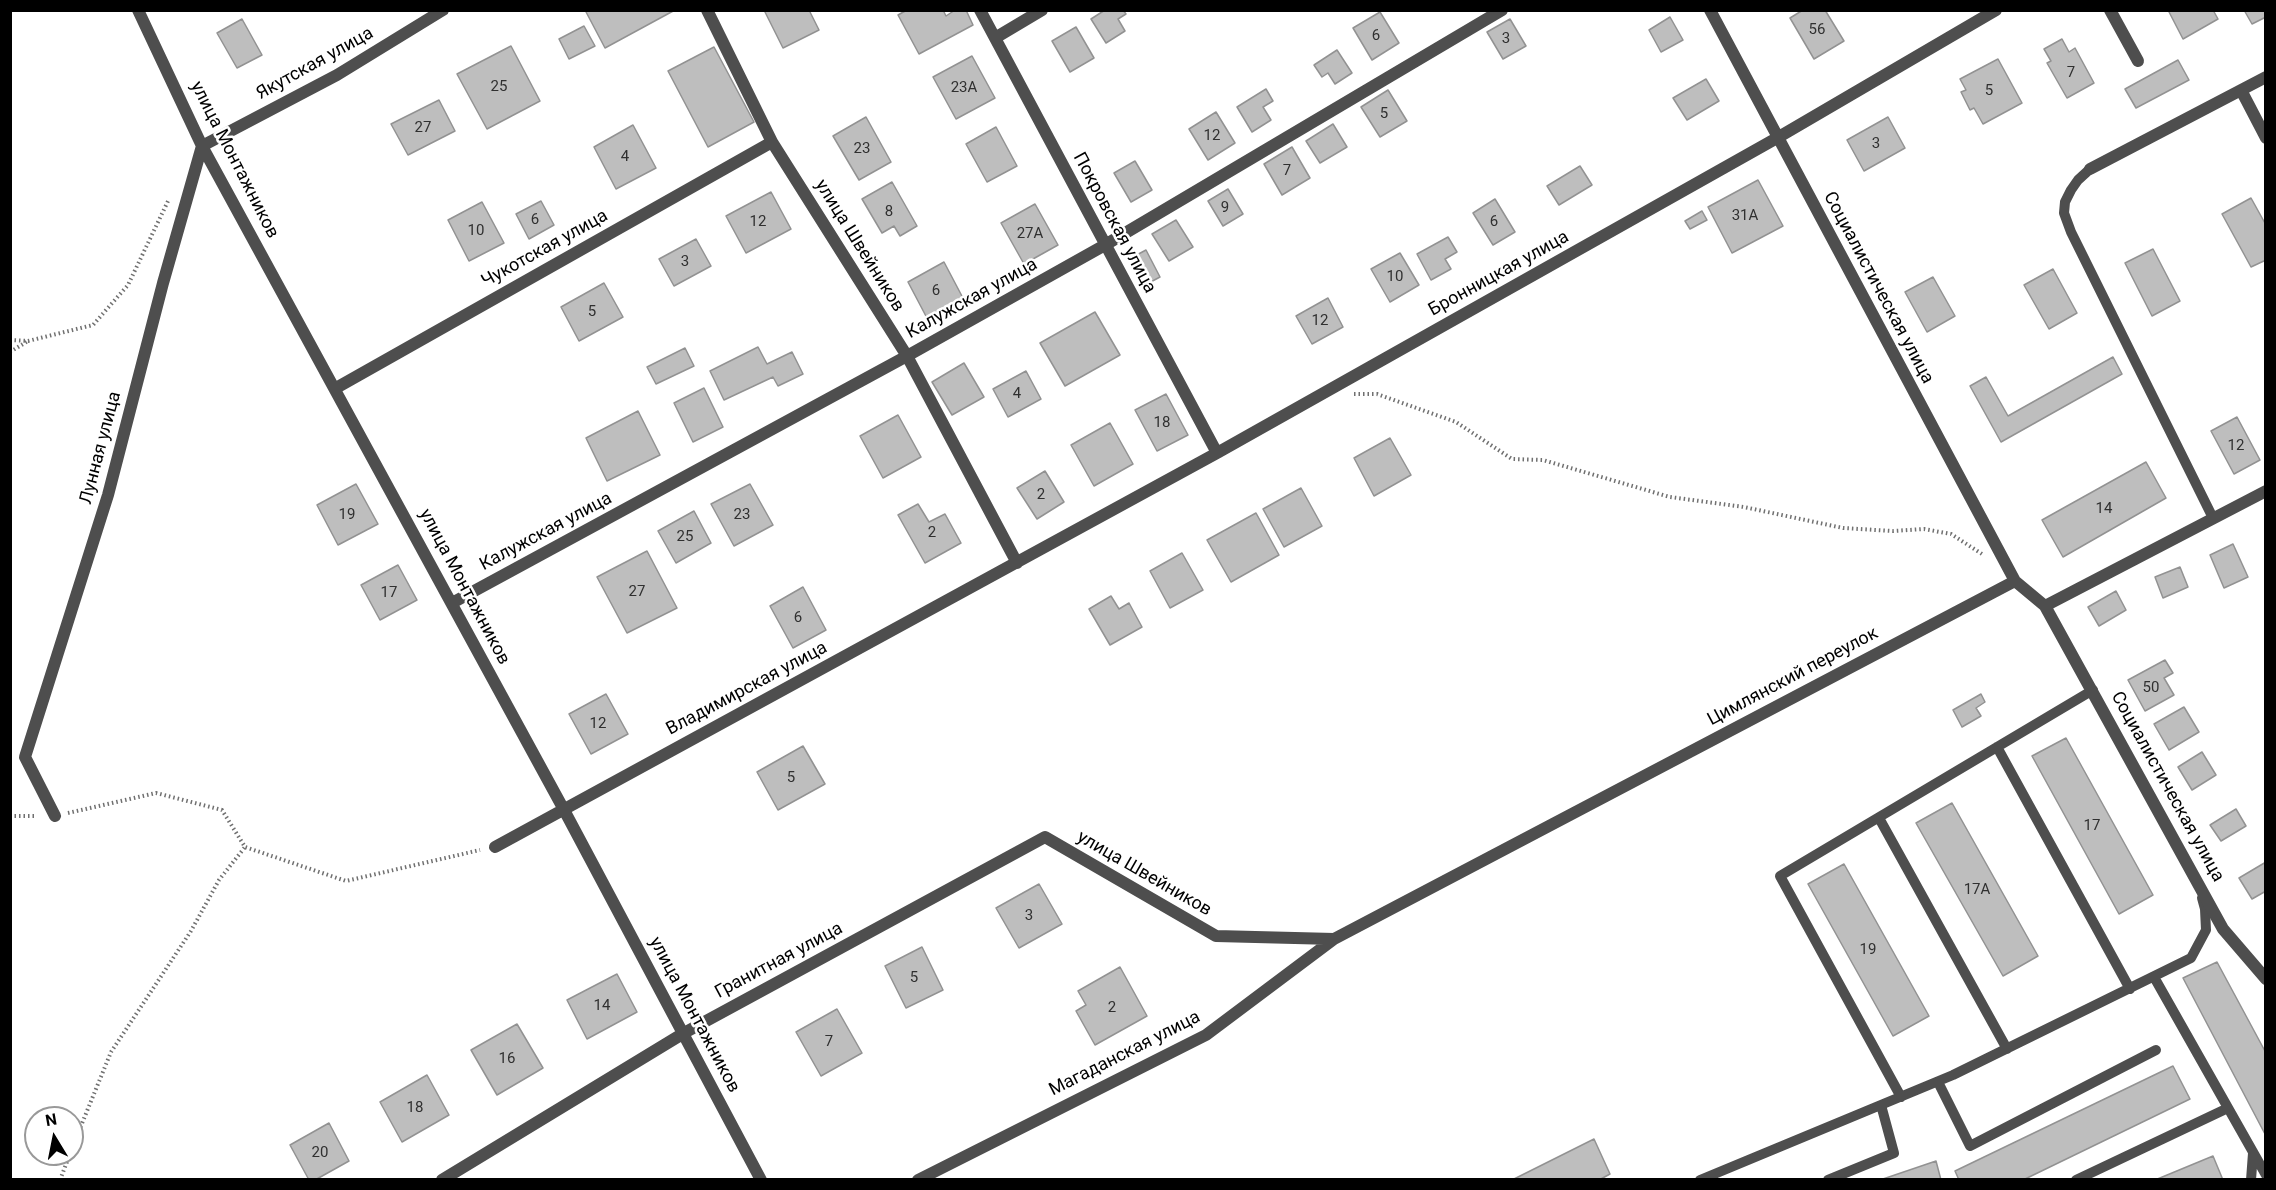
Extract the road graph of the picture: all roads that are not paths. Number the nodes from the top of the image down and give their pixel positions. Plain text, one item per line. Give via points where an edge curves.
1 (138, 10) edge
2 (443, 10) edge
3 (707, 10) edge
4 (980, 10) edge
5 (1042, 10) edge
6 (1502, 10) edge
7 (1710, 10) edge
8 (1996, 10) edge
9 (2110, 10) edge
10 (419, 16) edge
11 (995, 38) junction
12 (2138, 61) dead end
13 (2265, 77) edge
14 (2241, 90) junction
15 (1777, 138) junction
16 (2265, 138) edge
17 (772, 142) junction
18 (202, 146) junction
19 (2090, 169) joint
20 (1105, 245) junction
21 (907, 356) junction
22 (336, 388) junction
23 (1217, 453) junction
24 (2265, 491) edge
25 (2213, 518) junction
26 (1017, 564) junction
27 (2014, 581) junction
28 (452, 603) junction
29 (2045, 606) junction
30 (2093, 690) junction
31 (1997, 747) junction
32 (563, 808) junction
33 (55, 816) road end
34 (1879, 818) junction
35 (1045, 837) joint
36 (495, 846) road end
37 (2194, 874) junction
38 (1334, 939) junction
39 (2154, 977) junction
40 (2265, 979) edge
41 (2130, 989) junction
42 (684, 1033) junction
43 (2007, 1049) junction
44 (2156, 1050) dead end
45 (1938, 1082) junction
46 (1901, 1097) junction
47 (1881, 1105) junction
48 (2228, 1108) junction
49 (2253, 1152) junction
50 (2265, 1175) edge
51 (442, 1179) edge
52 (761, 1179) edge
53 (918, 1179) edge
54 (1700, 1179) edge
55 (1828, 1179) edge
56 (2076, 1179) edge
57 (2251, 1179) edge

1 - 18 street, улица Монтажников
2 - 10 street, Якутская улица
3 - 17 street, улица Швейников
4 - 11 street, Покровская улица
5 - 11 street
6 - 20 street, Калужская улица
7 - 15 street, Социалистическая улица
8 - 15 street, Бронницкая улица
9 - 12 street
10 - 18 street, Якутская улица via 338,75
11 - 20 street, Покровская улица
13 - 14 street
14 - 16 street
14 - 19 street
15 - 23 street, Бронницкая улица
15 - 27 street, Социалистическая улица
17 - 21 street, улица Швейников
17 - 22 street, Чукотская улица
18 - 22 street, улица Монтажников
18 - 33 street, Лунная улица via 108,495 25,757
19 - 25 lane via 2071,190 2064,213
20 - 21 street, Калужская улица
20 - 23 street, Покровская улица
21 - 26 street, улица Швейников
21 - 28 street, Калужская улица
22 - 28 street, улица Монтажников
23 - 26 street, Бронницкая улица
24 - 25 street
25 - 29 street
26 - 32 street, Владимирская улица
27 - 29 street
27 - 38 street, Цимлянский переулок
28 - 32 street, улица Монтажников
29 - 30 street, Социалистическая улица
30 - 31 lane
30 - 37 street, Социалистическая улица
31 - 34 lane
31 - 41 lane
32 - 36 street, Владимирская улица
32 - 42 street, улица Монтажников
34 - 43 lane
34 - 46 lane via 1780,876
35 - 38 street, улица Швейников via 1216,936
35 - 42 street, Гранитная улица
37 - 39 lane via 2205,909 2206,930 2191,958
37 - 40 street, Социалистическая улица via 2223,929
38 - 53 street, Магаданская улица via 1206,1035
39 - 41 lane
39 - 48 lane
41 - 43 lane
42 - 51 street, Гранитная улица
42 - 52 street, улица Монтажников
43 - 45 lane
44 - 45 lane via 1970,1146
45 - 46 lane
46 - 47 lane
47 - 54 lane
47 - 55 lane via 1894,1153
48 - 49 lane
48 - 56 lane
49 - 50 lane
49 - 57 lane

